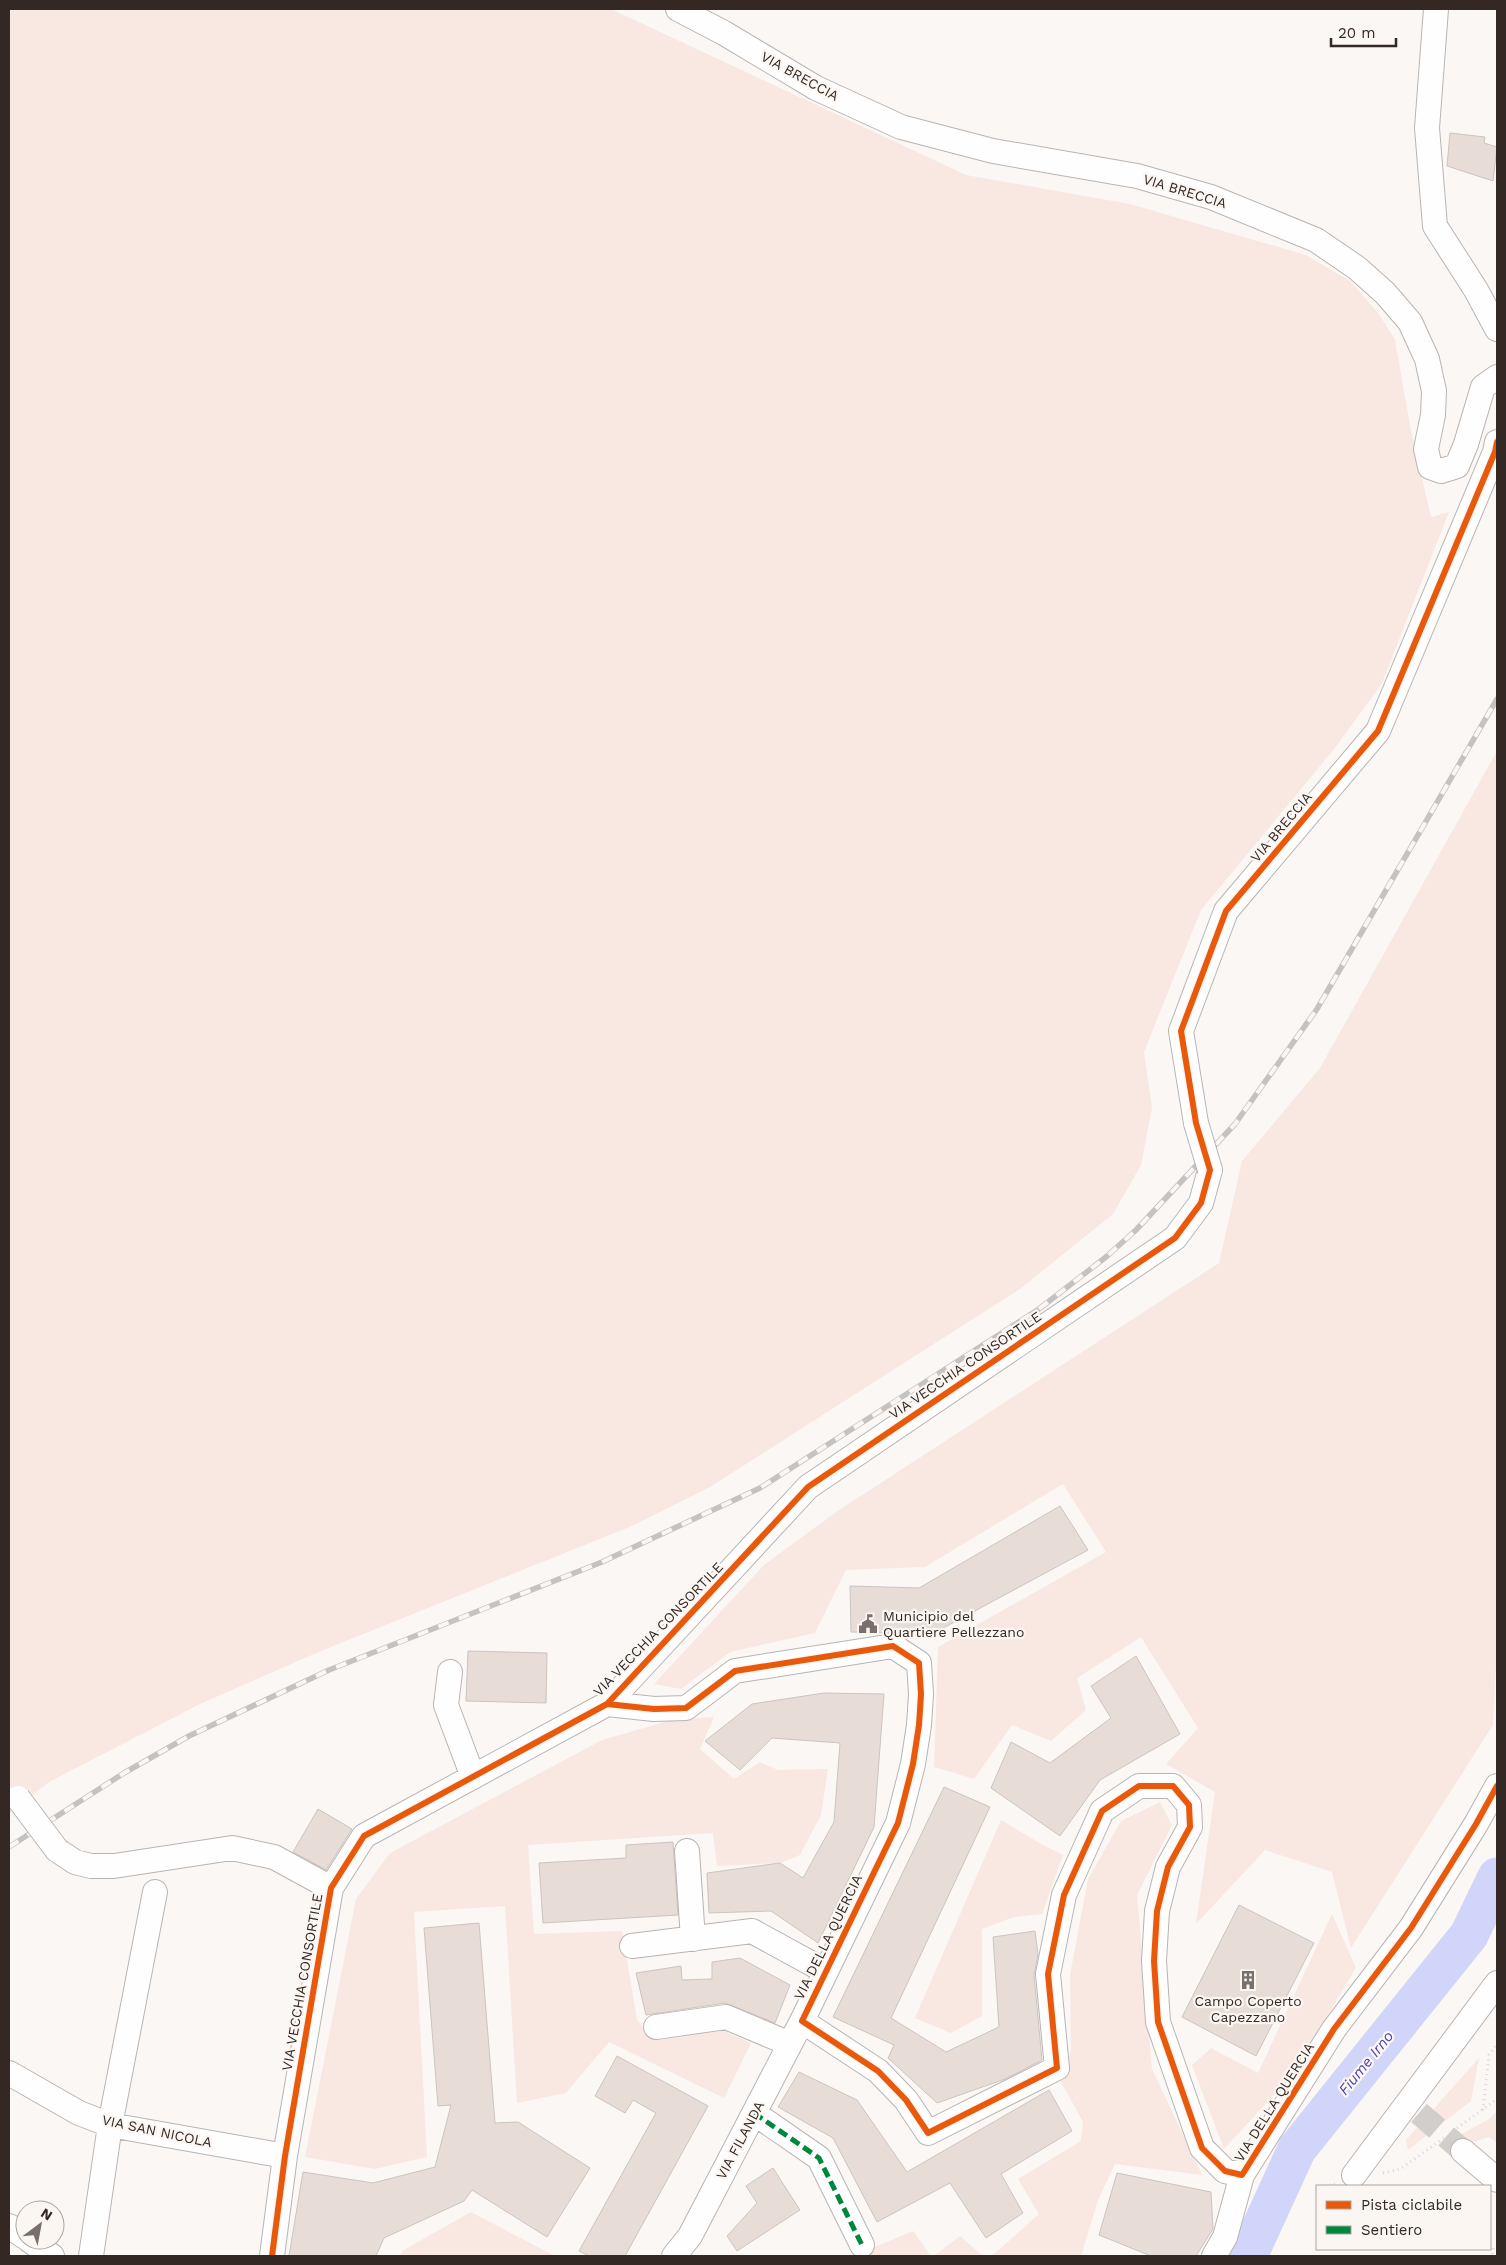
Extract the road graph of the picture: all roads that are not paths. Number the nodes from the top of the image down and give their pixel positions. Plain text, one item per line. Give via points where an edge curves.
1 (678, 9) edge
2 (1436, 9) edge
3 (1497, 329) edge
4 (1497, 377) edge
5 (1496, 448) edge
6 (1175, 1238) joint
7 (450, 1672) dead end
8 (607, 1704) junction
9 (473, 1777) junction
10 (1497, 1786) edge
11 (13, 1797) edge
12 (687, 1850) dead end
13 (331, 1888) junction
14 (156, 1892) dead end
15 (693, 1938) junction
16 (632, 1946) dead end
17 (825, 1971) junction
18 (1497, 1983) edge
19 (802, 2021) junction
20 (656, 2026) dead end
21 (790, 2044) junction
22 (9, 2073) edge
23 (754, 2113) junction
24 (110, 2125) junction
25 (1454, 2140) tunnel mouth
26 (285, 2156) junction
27 (1242, 2175) junction
28 (1348, 2179) road end
29 (1497, 2180) edge
30 (862, 2245) dead end
31 (91, 2256) edge
32 (272, 2256) edge
33 (674, 2256) edge
34 (1214, 2256) edge

1 - 4 street, VIA BRECCIA via 816,88 901,127 993,151 1138,176 1211,197 1316,240 1357,268 1410,322 1426,359 1434,391 1426,449 1430,466 1441,471 1457,466 1483,387
2 - 3 street via 1427,128 1435,226
5 - 6 street, VIA BRECCIA, bridge via 1378,731 1226,912 1181,1031 1196,1123 1210,1170 1202,1203
6 - 8 street, VIA VECCHIA CONSORTILE via 808,1487
7 - 9 street via 446,1705
8 - 9 street, VIA VECCHIA CONSORTILE
8 - 17 street, VIA DELLA QUERCIA via 654,1709 686,1708 735,1671 893,1646 919,1663 919,1725 898,1823
9 - 13 street, VIA VECCHIA CONSORTILE via 364,1836
10 - 27 street, VIA DELLA QUERCIA via 1411,1928 1334,2029
11 - 13 street, bridge via 57,1850 75,1862 114,1866 232,1848 274,1857
12 - 15 street
13 - 26 street, VIA VECCHIA CONSORTILE
14 - 24 street
15 - 16 street
15 - 17 street via 752,1932
17 - 19 street, VIA DELLA QUERCIA
18 - 28 street via 1413,2106
19 - 21 street, VIA FILANDA
19 - 27 street, VIA DELLA QUERCIA via 878,2071 906,2100 928,2133 1057,2068 1048,1974 1064,1894 1102,1810 1139,1786 1173,1786 1189,1805 1190,1827 1168,1867 1157,1911 1154,1961 1158,2022 1202,2148 1225,2171
20 - 21 street via 726,2017
21 - 23 street, VIA FILANDA
22 - 24 street, VIA SAN NICOLA via 79,2113
23 - 30 street via 818,2158
23 - 33 street, VIA FILANDA via 690,2236
24 - 26 street, VIA SAN NICOLA
24 - 31 street
25 - 29 street
26 - 32 street, VIA VECCHIA CONSORTILE
27 - 34 street via 1225,2237

